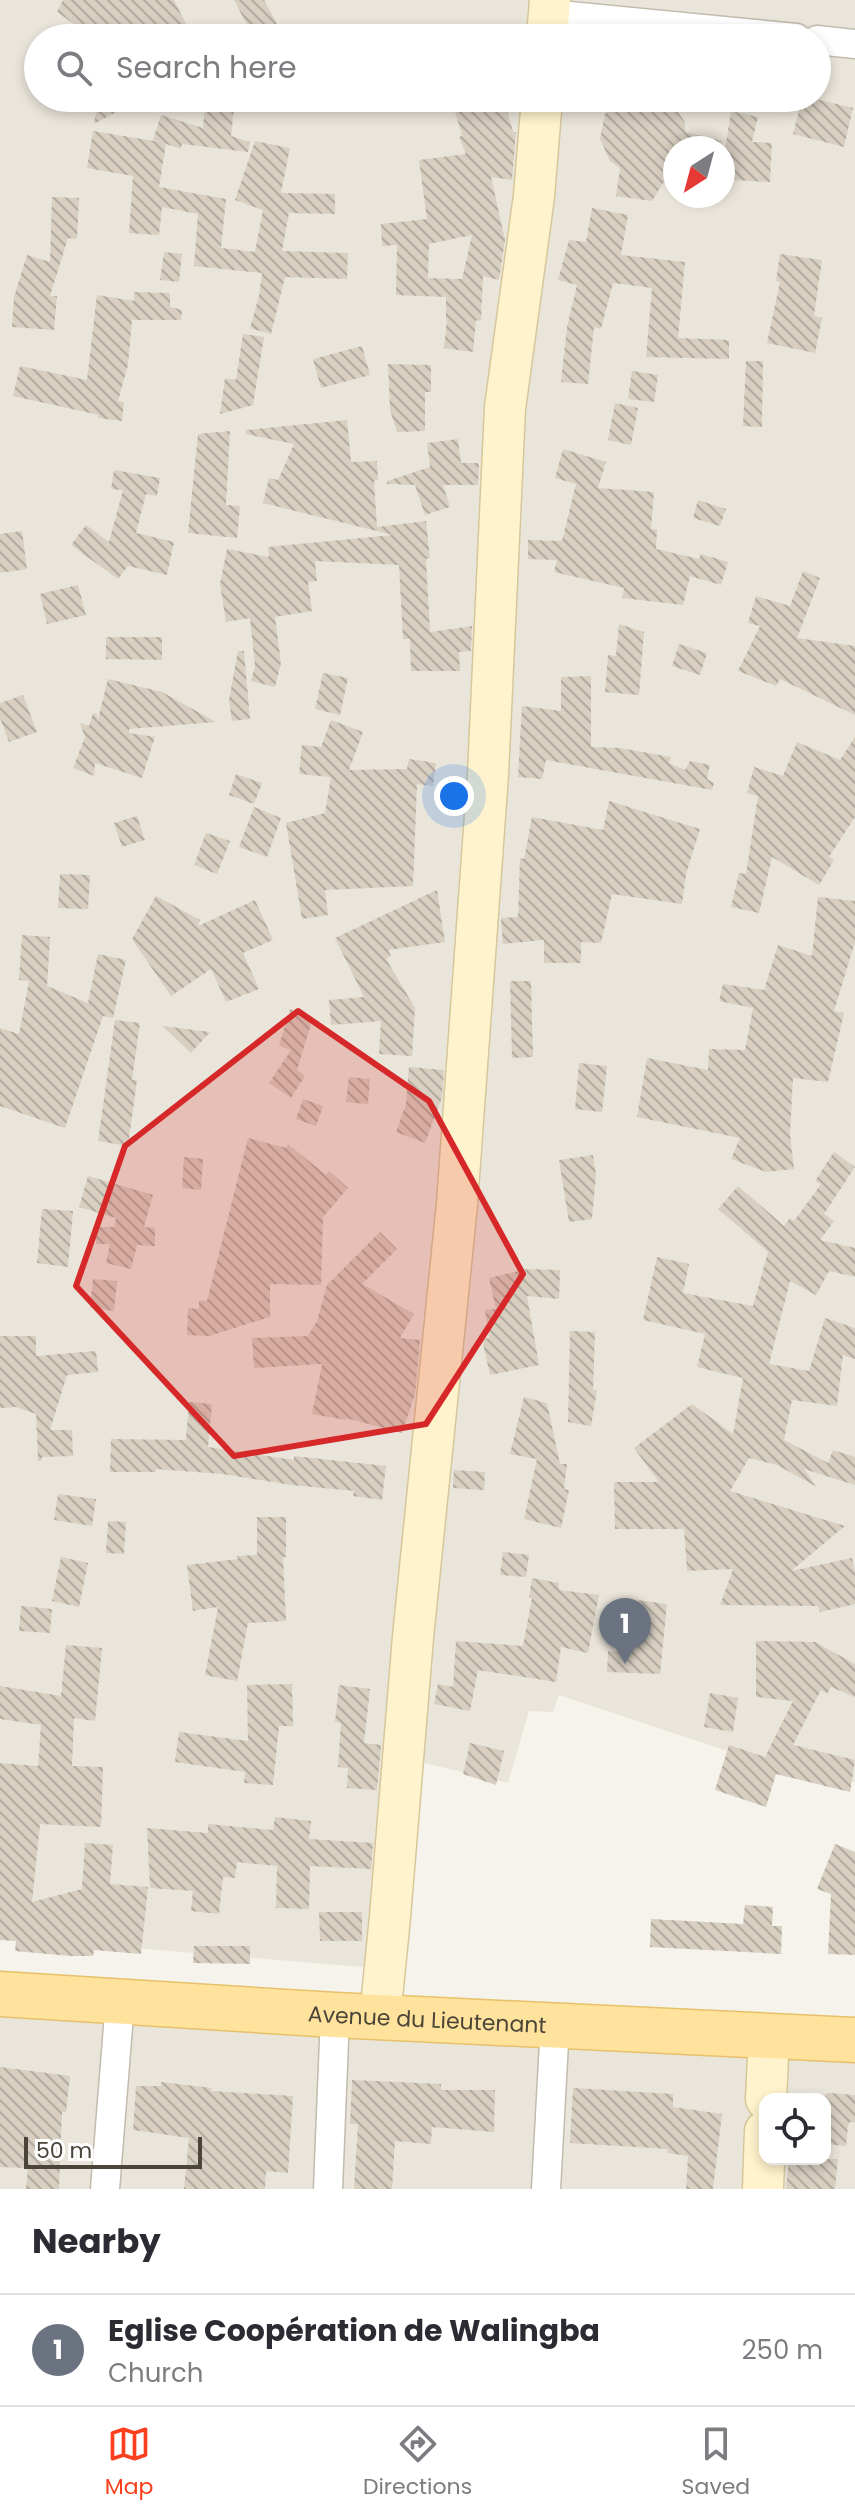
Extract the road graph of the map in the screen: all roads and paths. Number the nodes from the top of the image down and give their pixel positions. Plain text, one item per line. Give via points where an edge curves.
1 (549, 17) edge
2 (631, 24) edge
3 (831, 41) edge
4 (855, 44) edge
5 (541, 112) edge
6 (0, 1994) edge
7 (120, 2002) junction
8 (335, 2015) junction
9 (380, 2017) junction
10 (555, 2024) junction
11 (769, 2035) junction
12 (855, 2040) edge
13 (766, 2093) edge
14 (764, 2165) edge
15 (105, 2189) edge
16 (328, 2189) edge
17 (546, 2189) edge
18 (763, 2189) edge

1 - 2 street
3 - 4 street
5 - 9 street via 505,408 488,774 457,1204
6 - 7 main road, Avenue du Lieutenant
7 - 8 main road, Avenue du Lieutenant
7 - 15 street
8 - 9 main road, Avenue du Lieutenant
8 - 16 street
9 - 10 main road, Avenue du Lieutenant
10 - 11 main road, Avenue du Lieutenant
10 - 17 street
11 - 12 main road, Avenue du Lieutenant
11 - 13 street
14 - 18 street

